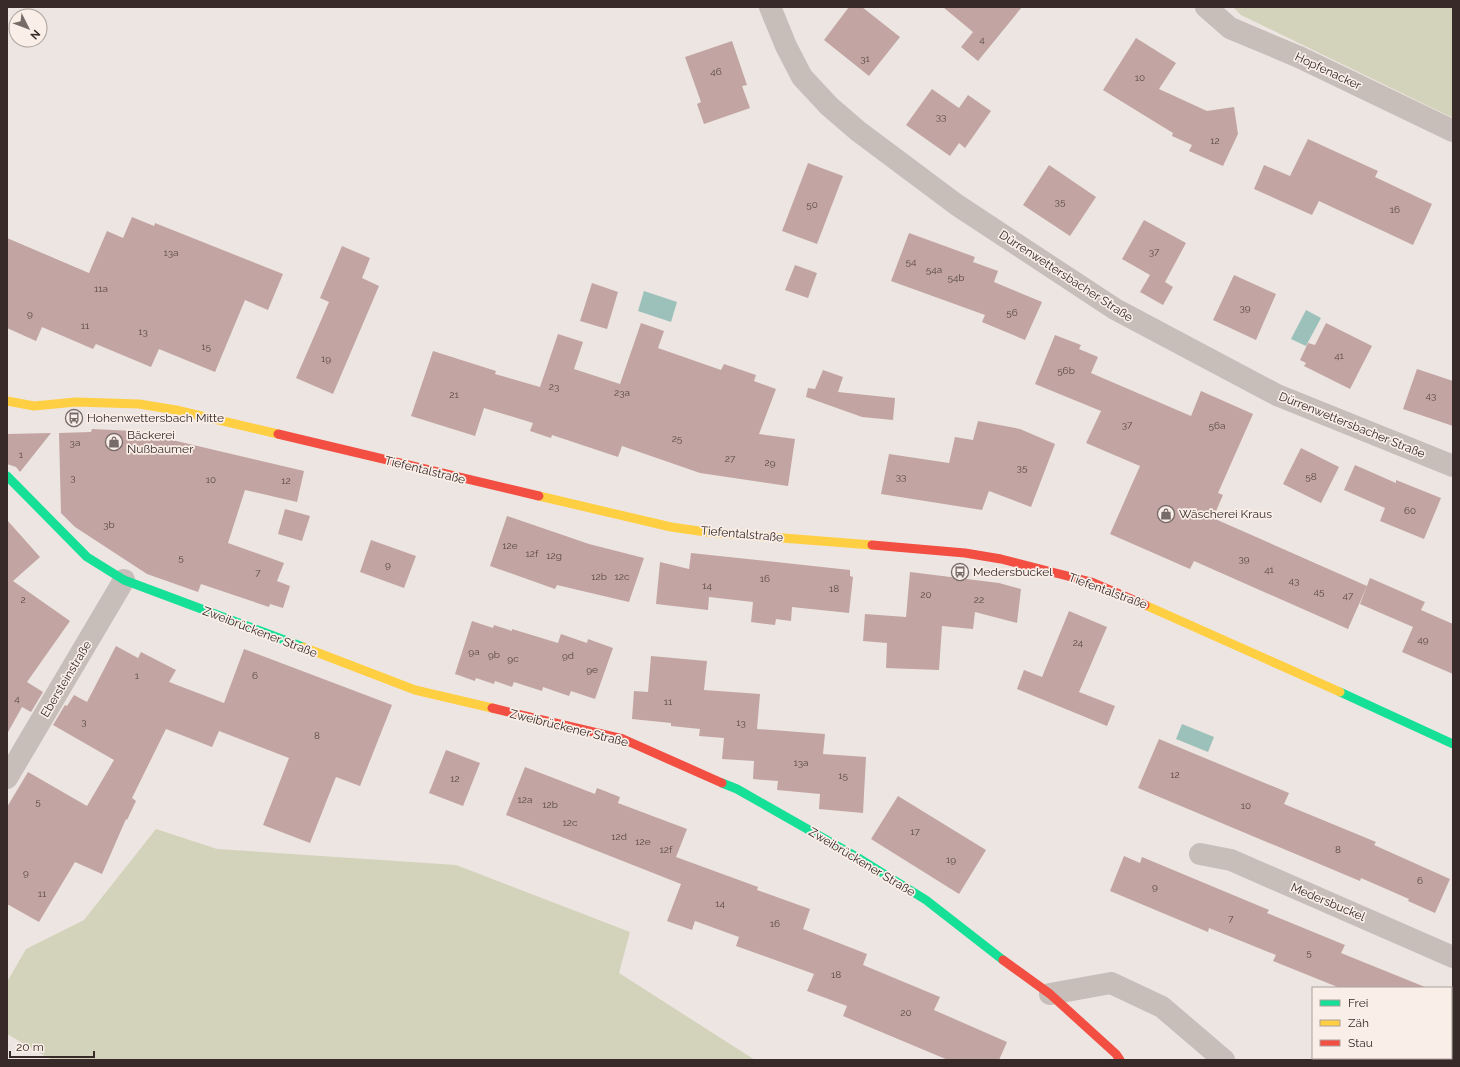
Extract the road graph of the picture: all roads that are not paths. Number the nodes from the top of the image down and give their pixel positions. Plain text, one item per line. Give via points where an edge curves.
1 (770, 7) edge
2 (1206, 7) edge
3 (1453, 131) edge
4 (7, 401) edge
5 (1453, 466) edge
6 (7, 476) edge
7 (124, 580) junction
8 (1453, 744) edge
9 (7, 778) edge
10 (1200, 854) dead end
11 (1453, 957) edge
12 (1050, 994) junction
13 (1120, 1060) edge
14 (1224, 1060) edge

1 - 5 street, Dürrenwettersbacher Straße via 802,77 829,106 956,205 1115,309 1277,395
2 - 3 street, Hopfenacker via 1230,28 1299,57
4 - 8 street, Tiefentalstraße via 34,406 76,402 139,404 176,410 671,527 965,553 1040,568 1091,582 1194,625
6 - 7 street, Zweibrückener Straße via 87,557
7 - 9 street, Ebersteinstraße
7 - 12 street, Zweibrückener Straße via 415,690 623,739 737,789 926,900 1030,982
10 - 11 street, Medersbuckel via 1231,860
12 - 13 street, Zweibrückener Straße
12 - 14 street via 1111,983 1162,1007

